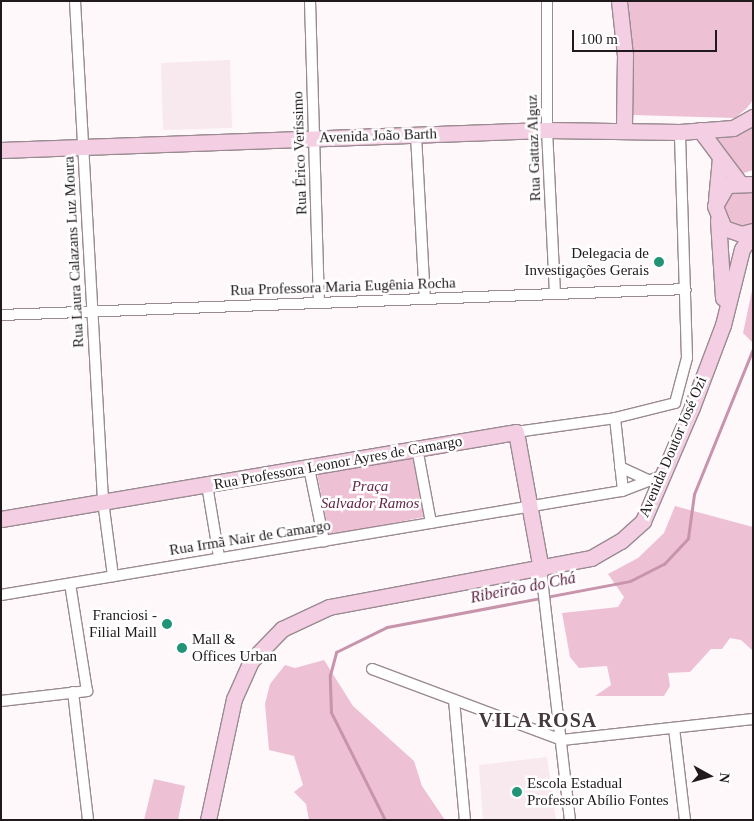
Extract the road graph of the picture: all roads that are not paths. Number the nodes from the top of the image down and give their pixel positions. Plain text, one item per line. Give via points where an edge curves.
1 (75, 1) edge
2 (310, 1) edge
3 (547, 1) edge
4 (619, 1) edge
5 (753, 117) edge
6 (624, 128) junction
7 (547, 130) junction
8 (700, 130) junction
9 (680, 132) junction
10 (416, 135) junction
11 (314, 138) junction
12 (83, 146) junction
13 (1, 150) edge
14 (720, 158) junction
15 (748, 182) edge
16 (716, 200) junction
17 (718, 220) junction
18 (752, 232) edge
19 (686, 289) junction
20 (555, 294) junction
21 (425, 299) junction
22 (319, 303) junction
23 (92, 312) junction
24 (1, 315) edge
25 (723, 325) junction
26 (615, 418) junction
27 (516, 432) junction
28 (417, 448) junction
29 (309, 468) junction
30 (620, 468) junction
31 (664, 475) junction
32 (649, 480) junction
33 (207, 485) junction
34 (623, 491) junction
35 (103, 501) junction
36 (530, 507) junction
37 (1, 519) edge
38 (431, 523) junction
39 (324, 540) junction
40 (219, 557) junction
41 (541, 570) junction
42 (113, 576) junction
43 (70, 584) junction
44 (1, 595) edge
45 (372, 669) dead end
46 (74, 692) junction
47 (454, 700) junction
48 (1, 701) edge
49 (753, 719) edge
50 (674, 728) junction
51 (562, 740) junction
52 (88, 820) edge
53 (208, 820) edge
54 (465, 820) edge
55 (570, 820) edge
56 (685, 820) edge

1 - 12 street, Rua Laura Calazans Luz Moura
2 - 11 street, Rua Érico Veríssimo
3 - 7 street, Rua Gattaz Alguz
4 - 6 main road via 624,55
5 - 8 main road, Avenida João Barth via 733,128
6 - 7 main road, Avenida João Barth
6 - 9 main road, Avenida João Barth
7 - 10 main road, Avenida João Barth
7 - 20 street, Rua Gattaz Alguz
8 - 9 main road, Avenida João Barth
8 - 14 main road
9 - 19 street
10 - 11 main road, Avenida João Barth
10 - 21 street
11 - 12 main road, Avenida João Barth
11 - 22 street, Rua Érico Veríssimo
12 - 13 main road, Avenida João Barth
12 - 23 street, Rua Laura Calazans Luz Moura
14 - 15 main road
14 - 16 main road, Avenida Doutor José Ozi
15 - 16 main road via 727,185
16 - 17 main road, Avenida Doutor José Ozi
17 - 18 main road via 732,233
17 - 25 main road, Avenida Doutor José Ozi
18 - 25 main road, Avenida Doutor José Ozi
19 - 20 street, Rua Professora Maria Eugênia Rocha
19 - 26 street, Rua Professora Leonor Ayres de Camargo via 687,358 675,403
20 - 21 street, Rua Professora Maria Eugênia Rocha
21 - 22 street, Rua Professora Maria Eugênia Rocha
22 - 23 street, Rua Professora Maria Eugênia Rocha
23 - 24 street, Rua Professora Maria Eugênia Rocha
23 - 35 street, Rua Laura Calazans Luz Moura
25 - 31 main road, Avenida Doutor José Ozi
26 - 27 street, Rua Professora Leonor Ayres de Camargo
26 - 30 street
27 - 28 main road, Rua Professora Leonor Ayres de Camargo
27 - 36 main road
28 - 29 main road, Rua Professora Leonor Ayres de Camargo
28 - 38 street
29 - 33 main road, Rua Professora Leonor Ayres de Camargo
29 - 39 street
30 - 32 street
30 - 34 street
31 - 32 street, Rua Irmã Nair de Camargo
31 - 41 main road, Avenida Doutor José Ozi via 642,521 621,541 591,558
32 - 34 street, Rua Irmã Nair de Camargo
33 - 35 main road, Rua Professora Leonor Ayres de Camargo
33 - 40 street
34 - 36 street, Rua Irmã Nair de Camargo
35 - 37 main road, Rua Professora Leonor Ayres de Camargo
35 - 42 street, Rua Laura Calazans Luz Moura
36 - 38 street, Rua Irmã Nair de Camargo
36 - 41 main road
38 - 39 street, Rua Irmã Nair de Camargo
39 - 40 street, Rua Irmã Nair de Camargo
40 - 42 street, Rua Irmã Nair de Camargo
41 - 51 street via 550,620
41 - 53 main road, Avenida Doutor José Ozi via 329,608 282,630 251,661 234,699
42 - 43 street, Rua Irmã Nair de Camargo
43 - 44 street, Rua Irmã Nair de Camargo
43 - 46 street via 88,691
45 - 47 street
46 - 48 street
46 - 52 street
47 - 51 street
47 - 54 street
49 - 50 street
50 - 51 street
50 - 56 street
51 - 55 street

